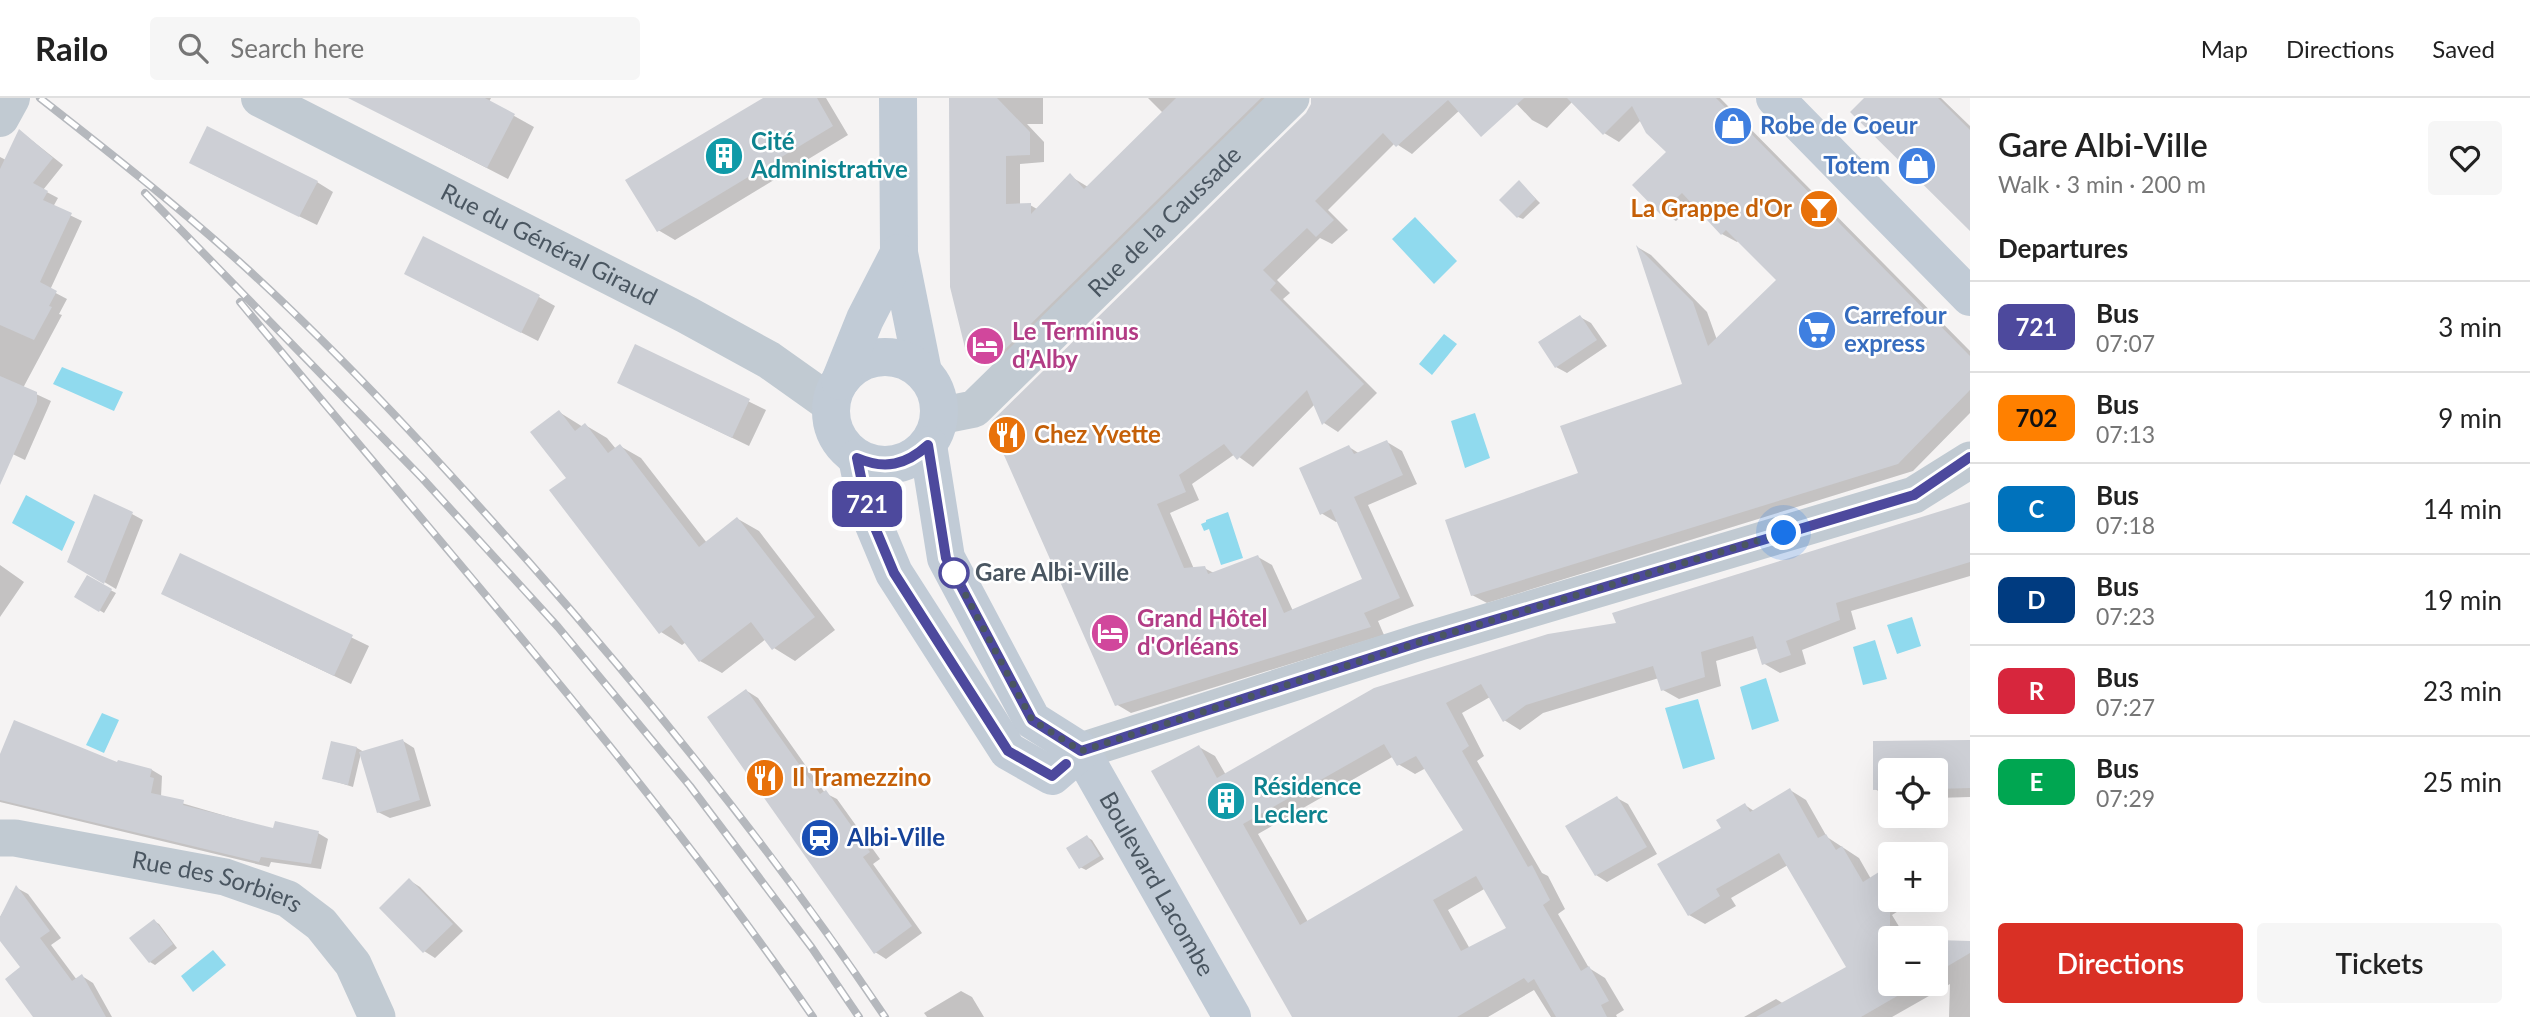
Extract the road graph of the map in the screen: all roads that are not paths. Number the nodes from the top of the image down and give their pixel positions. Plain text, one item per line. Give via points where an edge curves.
1 (10, 98) edge
2 (260, 98) edge
3 (898, 98) edge
4 (1291, 98) edge
5 (1775, 98) edge
6 (0, 118) edge
7 (899, 253) junction
8 (1970, 297) edge
9 (923, 372) junction
10 (835, 392) junction
11 (934, 430) junction
12 (857, 458) junction
13 (1968, 460) edge
14 (1081, 751) junction
15 (0, 838) edge
16 (377, 1017) edge
17 (1232, 1017) edge

1 - 6 street
2 - 10 street, Rue du Général Giraud
3 - 7 main road
4 - 11 street, Rue de la Caussade via 974,408
5 - 8 main road
7 - 9 main road
7 - 10 main road via 865,318
9 - 10 main road via 910,362 879,356 850,369
9 - 11 main road via 939,400
10 - 12 main road via 831,419 836,435
11 - 12 main road via 917,456 895,464 872,464
11 - 14 main road via 946,558 1032,720
12 - 14 main road via 868,511 894,573 1008,751 1052,776
13 - 14 street via 1914,495 1420,642
14 - 17 main road, Boulevard Lacombe
15 - 16 street, Rue des Sorbiers via 225,877 288,899 321,924 353,964

